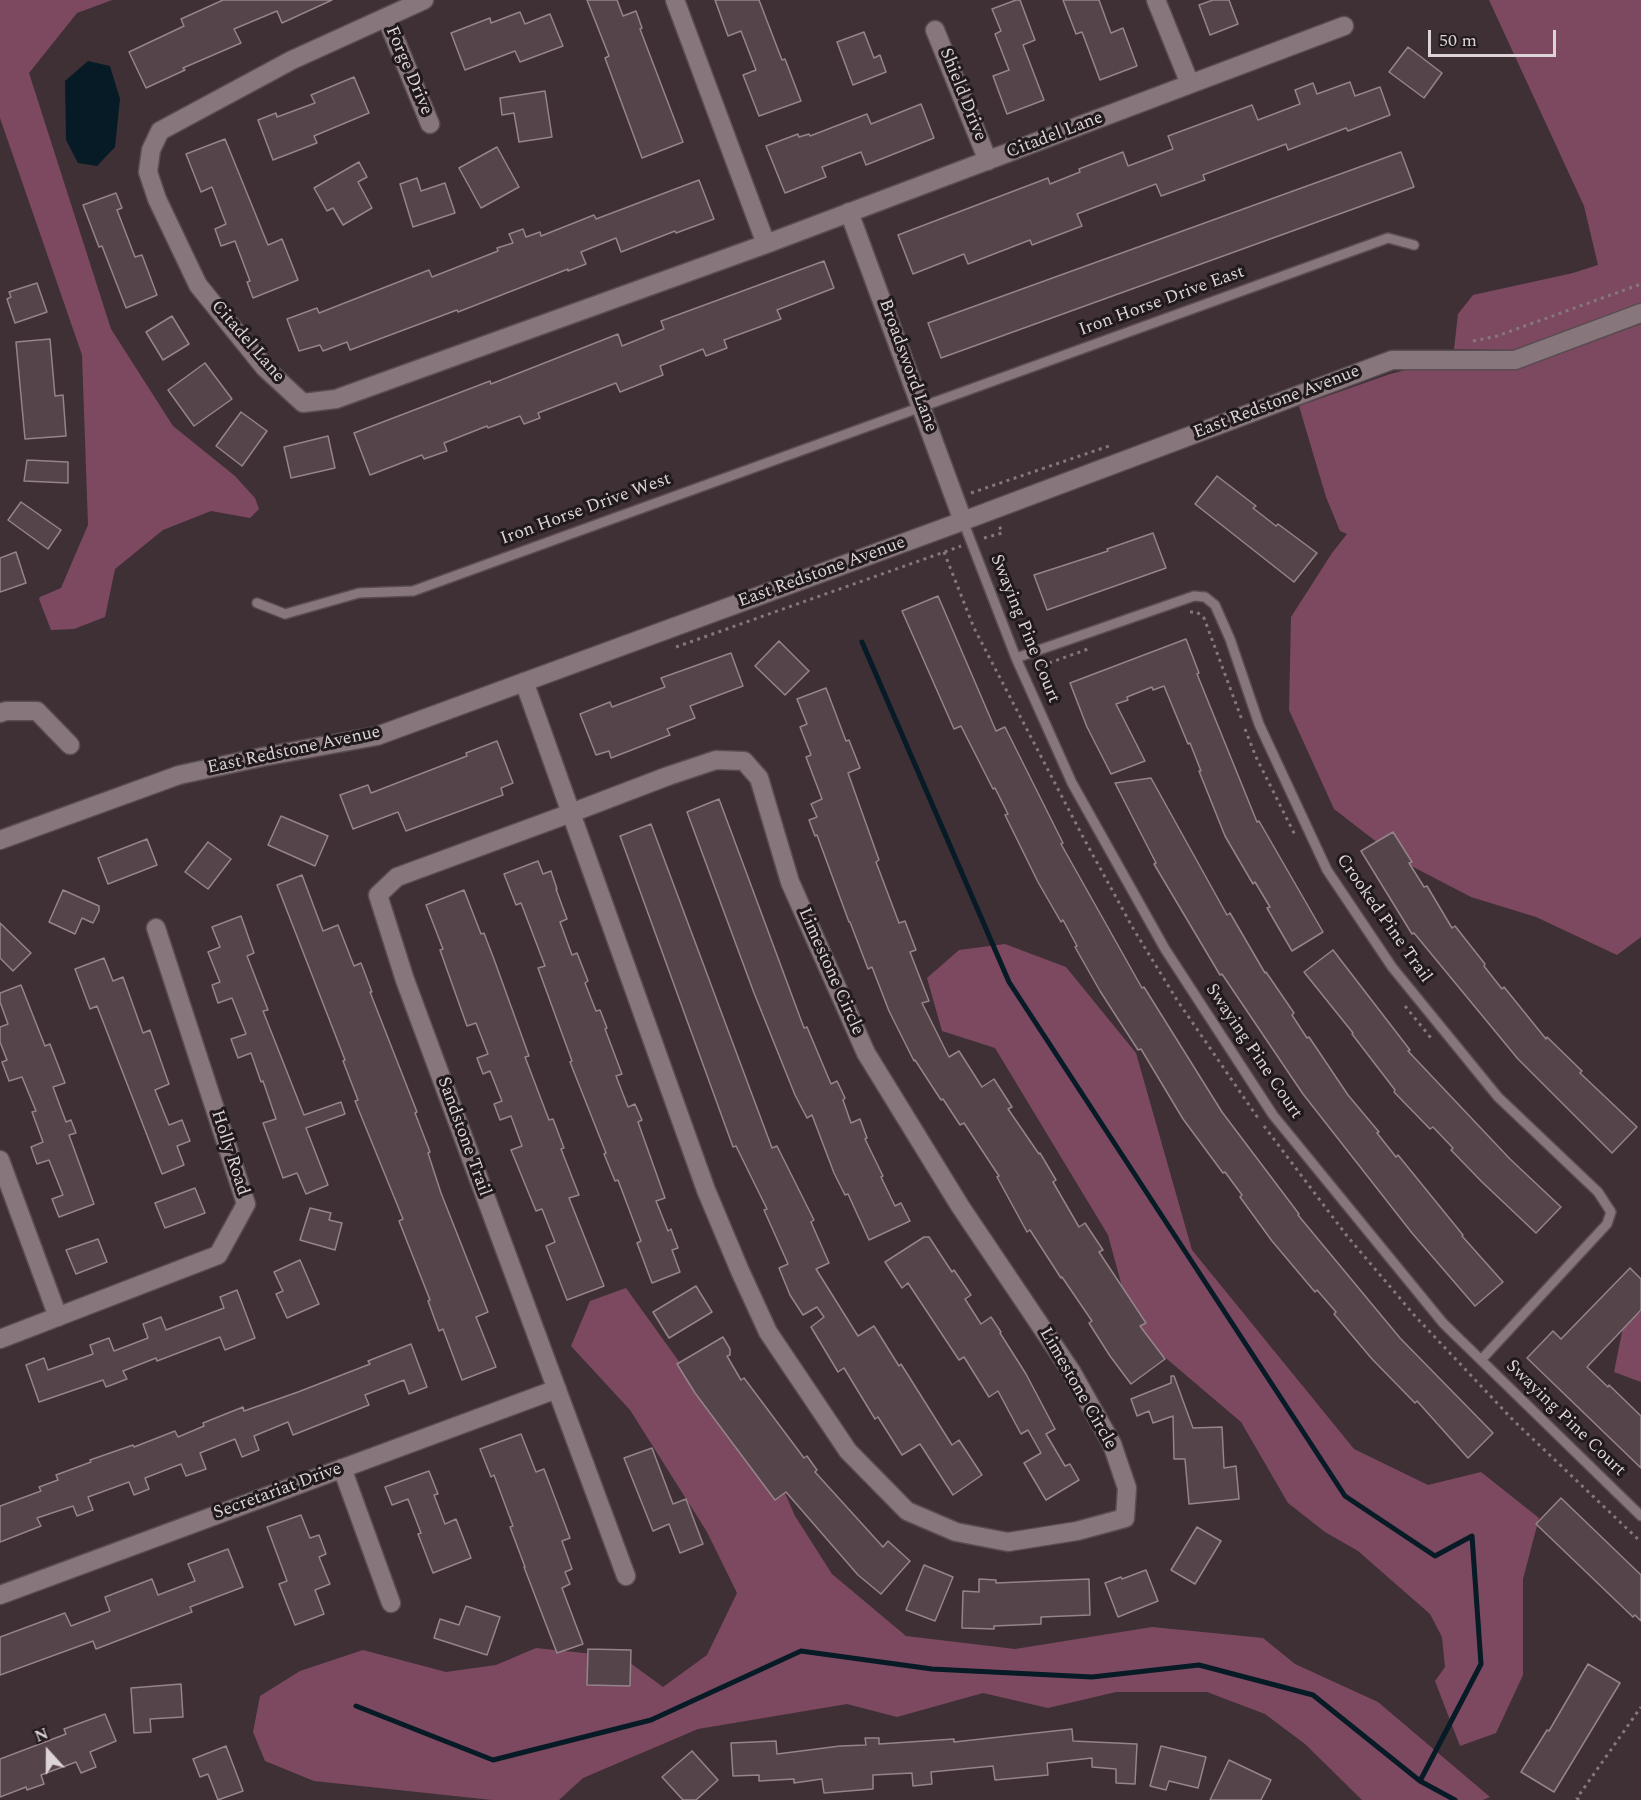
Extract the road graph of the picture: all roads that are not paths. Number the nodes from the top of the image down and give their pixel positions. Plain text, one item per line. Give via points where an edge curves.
1 (424, 0) edge
2 (675, 0) edge
3 (1156, 0) edge
4 (386, 17) junction
5 (1344, 26) dead end
6 (935, 30) dead end
7 (1190, 84) junction
8 (430, 124) dead end
9 (988, 161) junction
10 (849, 212) junction
11 (766, 244) junction
12 (1414, 245) dead end
13 (1641, 313) edge
14 (922, 405) junction
15 (963, 521) junction
16 (257, 603) dead end
17 (1016, 658) junction
18 (524, 682) junction
19 (0, 713) edge
20 (70, 745) dead end
21 (571, 813) junction
22 (0, 840) edge
23 (156, 928) dead end
24 (0, 1160) edge
25 (58, 1317) junction
26 (0, 1339) edge
27 (1481, 1360) junction
28 (557, 1389) junction
29 (342, 1468) junction
30 (1641, 1516) edge
31 (626, 1576) dead end
32 (0, 1595) edge
33 (391, 1604) dead end

1 - 4 street, Citadel Lane
2 - 11 street
3 - 7 street
4 - 8 street, Forge Drive
4 - 11 street, Citadel Lane via 292,60 160,130 151,150 148,172 157,199 198,285 265,368 303,403 336,399
5 - 7 street, Citadel Lane
6 - 9 street, Shield Drive
7 - 9 street, Citadel Lane
9 - 10 street, Citadel Lane
10 - 11 street, Citadel Lane
10 - 14 street, Broadsword Lane
12 - 14 lane, Iron Horse Drive East via 1388,238
13 - 15 street, East Redstone Avenue via 1515,360 1392,360
14 - 15 street, Broadsword Lane
14 - 16 lane, Iron Horse Drive West via 413,591 359,593 285,614
15 - 17 lane, Swaying Pine Court
15 - 18 street, East Redstone Avenue
17 - 27 lane, Swaying Pine Court via 1072,783 1160,938 1273,1115 1443,1323
17 - 27 lane, Crooked Pine Trail via 1194,596 1205,597 1215,605 1259,724 1327,870 1392,967 1498,1097 1598,1192 1611,1212 1607,1224
18 - 21 street, Limestone Circle
18 - 22 street, East Redstone Avenue via 377,736 179,775
19 - 20 street via 37,711
21 - 21 street, Limestone Circle via 706,1190 740,1271 768,1332 848,1451 907,1511 956,1532 1008,1542 1077,1531 1125,1518 1127,1488 1112,1444 1071,1371 960,1206 866,1053 790,882 759,778 744,761 716,760
21 - 28 street, Sandstone Trail via 397,877 378,895 405,980
23 - 25 street, Holly Road via 246,1204 218,1255
24 - 25 street
25 - 26 street, Holly Road
27 - 30 lane, Swaying Pine Court
28 - 29 street, Secretariat Drive
28 - 31 street, Sandstone Trail
29 - 32 street, Secretariat Drive
29 - 33 street

